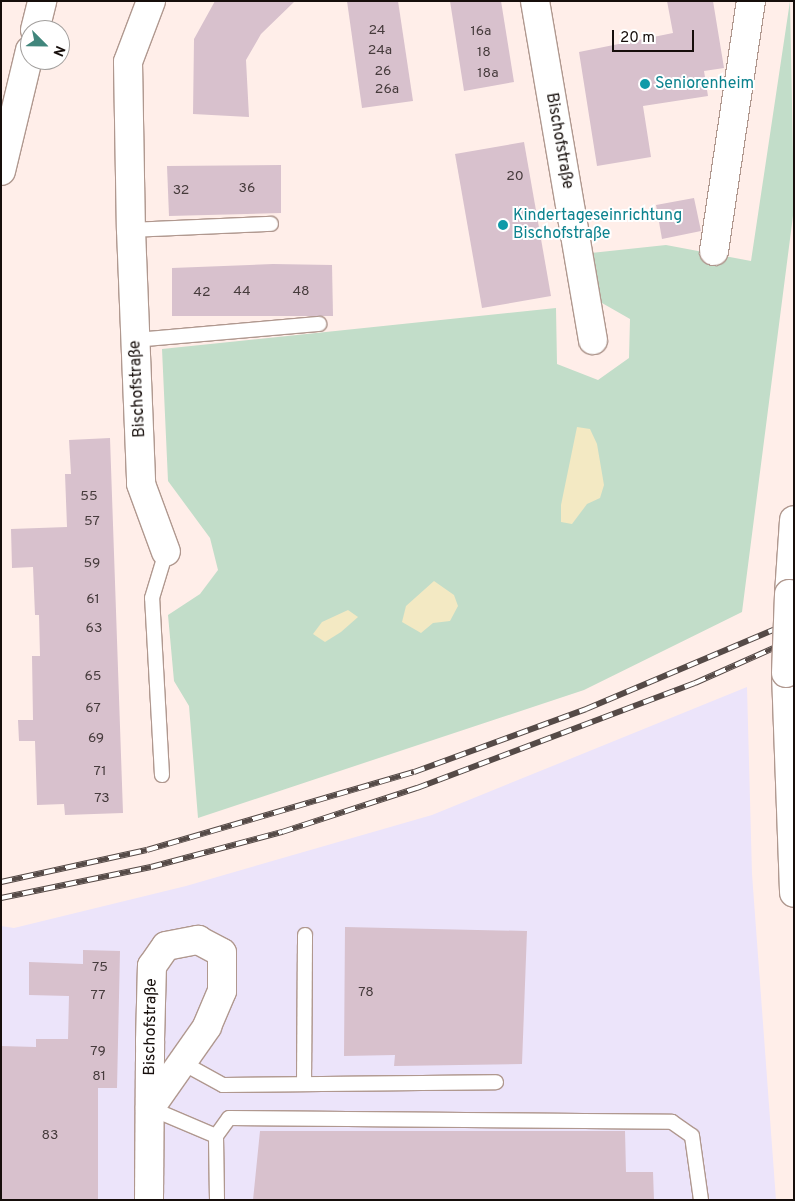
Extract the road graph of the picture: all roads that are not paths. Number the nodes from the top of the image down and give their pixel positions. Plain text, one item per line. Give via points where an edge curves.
1 (42, 1) edge
2 (151, 1) edge
3 (535, 1) edge
4 (751, 1) edge
5 (37, 20) edge
6 (25, 70) edge
7 (1, 171) edge
8 (271, 224) dead end
9 (131, 230) junction
10 (714, 251) dead end
11 (319, 324) dead end
12 (135, 340) junction
13 (593, 340) dead end
14 (794, 520) edge
15 (166, 552) joint
16 (162, 775) dead end
17 (794, 894) edge
18 (305, 935) dead end
19 (181, 1062) junction
20 (496, 1082) dead end
21 (304, 1084) junction
22 (150, 1108) junction
23 (216, 1136) junction
24 (149, 1200) edge
25 (217, 1200) edge
26 (701, 1200) edge

1 - 5 main road
2 - 9 main road, Bischofstraße via 128,62
3 - 13 main road, Bischofstraße
4 - 10 main road
6 - 7 main road
8 - 9 lane
9 - 12 main road, Bischofstraße
11 - 12 lane
12 - 15 main road, Bischofstraße via 141,484
14 - 17 main road, bridge via 786,673
15 - 16 lane, Bischofstraße via 152,598
18 - 21 lane
19 - 21 lane via 223,1085
19 - 22 main road, Bischofstraße
19 - 22 main road, Bischofstraße via 207,1027 222,991 222,953 198,940 166,946 152,966
20 - 21 lane
22 - 23 lane
22 - 24 main road, Bischofstraße
23 - 25 lane
23 - 26 lane via 229,1118 672,1122 692,1136

